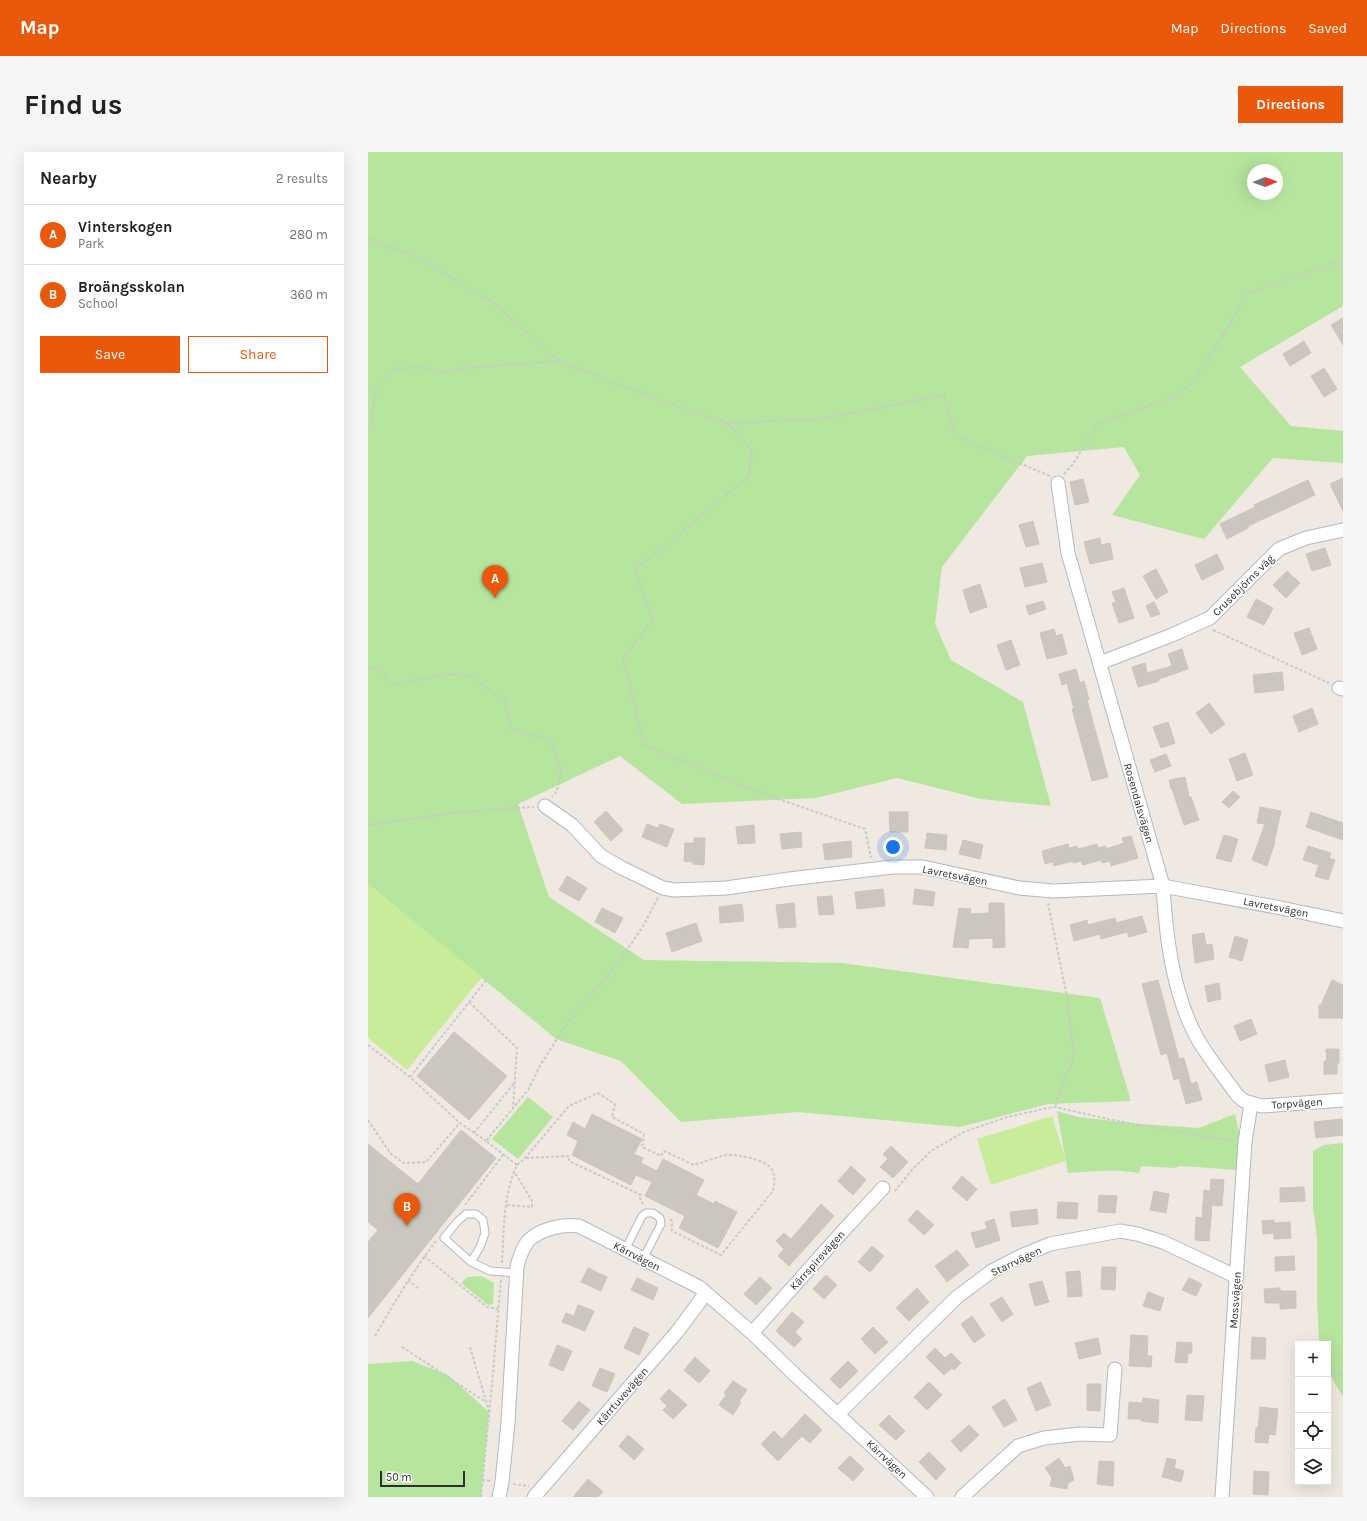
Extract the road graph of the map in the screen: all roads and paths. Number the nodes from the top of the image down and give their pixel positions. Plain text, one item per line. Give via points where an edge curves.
1 (1341, 152) edge
2 (1343, 159) edge
3 (368, 238) edge
4 (1343, 260) edge
5 (559, 362) junction
6 (726, 423) junction
7 (368, 426) edge
8 (1058, 481) junction
9 (1343, 530) edge
10 (1203, 621) junction
11 (1100, 663) junction
12 (368, 668) edge
13 (1341, 689) edge
14 (544, 806) junction
15 (368, 825) edge
16 (873, 870) junction
17 (1163, 886) junction
18 (663, 888) junction
19 (1046, 890) junction
20 (1343, 921) edge
21 (488, 978) dead end
22 (469, 1002) junction
23 (368, 1045) edge
24 (410, 1077) junction
25 (516, 1081) junction
26 (1343, 1100) edge
27 (1251, 1104) junction
28 (1055, 1107) junction
29 (513, 1108) junction
30 (368, 1120) edge
31 (460, 1123) junction
32 (474, 1133) junction
33 (486, 1141) junction
34 (1245, 1142) junction
35 (525, 1158) junction
36 (517, 1165) junction
37 (514, 1171) junction
38 (883, 1188) joint
39 (642, 1204) dead end
40 (506, 1205) junction
41 (664, 1215) dead end
42 (625, 1250) junction
43 (424, 1256) dead end
44 (643, 1259) junction
45 (471, 1262) junction
46 (502, 1272) junction
47 (517, 1273) junction
48 (1237, 1277) junction
49 (408, 1280) dead end
50 (419, 1290) dead end
51 (706, 1293) junction
52 (498, 1309) junction
53 (752, 1333) junction
54 (402, 1347) dead end
55 (470, 1347) dead end
56 (1115, 1369) dead end
57 (1343, 1374) edge
58 (1331, 1376) edge
59 (486, 1402) junction
60 (489, 1412) dead end
61 (838, 1414) junction
62 (481, 1497) edge
63 (499, 1497) edge
64 (534, 1497) edge
65 (927, 1497) edge
66 (962, 1497) edge
67 (1222, 1497) edge

1 - 2 path
3 - 5 path via 418,258 494,303
4 - 8 path via 1249,292 1200,372 1180,394 1098,424 1073,464
5 - 6 path
5 - 7 path via 464,368 442,373 423,367 394,369 376,390
6 - 8 path via 822,419 944,395 955,436
6 - 16 path via 752,451 748,477 635,570 652,619 623,658 644,745 761,793 865,829
8 - 11 street, Rosendalsvägen via 1068,553
9 - 10 street, Crusebjörns väg via 1306,538 1279,549 1210,618
10 - 11 street, Crusebjörns väg
10 - 13 path via 1215,632
11 - 17 street, Rosendalsvägen
12 - 14 path via 380,668 391,685 449,674 471,676 505,701 512,729 549,738 561,771 557,791
14 - 15 path via 459,812
14 - 18 street, Lavretsvägen via 572,825 601,856
16 - 18 street, Lavretsvägen via 726,888
16 - 19 street, Lavretsvägen via 923,867 1019,888
17 - 19 street, Lavretsvägen
17 - 20 street, Lavretsvägen
17 - 27 street, Rosendalsvägen via 1164,913 1175,980 1187,1018 1200,1043 1237,1095
18 - 29 path via 642,928 618,963 568,1022 528,1090
19 - 28 path via 1067,997 1074,1055
21 - 22 path
22 - 24 path
22 - 25 path via 517,1048
23 - 24 path
24 - 31 path
25 - 29 path
25 - 32 path
26 - 27 street, Torpvägen via 1262,1106
27 - 34 street, Mossvägen
28 - 34 path via 1117,1121
28 - 38 path via 1007,1117 964,1132 931,1151 891,1196
29 - 33 path
30 - 31 path via 391,1154 404,1163 426,1162
31 - 32 path
32 - 33 path
33 - 36 path
34 - 48 street, Mossvägen
35 - 36 path
35 - 39 path via 569,1156 569,1161 641,1195
35 - 41 path via 569,1106 598,1093 616,1104 612,1117 644,1134 642,1147 661,1156 664,1151 694,1165 728,1155 761,1161 772,1169 775,1179 773,1191 721,1255 672,1231 672,1221
36 - 37 path
37 - 40 path
37 - 40 path via 532,1201 532,1208
38 - 53 street, Kärrspirevägen
40 - 46 path
42 - 44 street, Kärrvägen
42 - 44 lane via 642,1216 646,1212 653,1213 660,1218 661,1224
42 - 47 street, Kärrvägen via 578,1226 556,1227 536,1235 528,1242 520,1254
43 - 52 path via 487,1307
44 - 51 street, Kärrvägen
45 - 45 lane via 485,1233 483,1220 476,1214 466,1214 444,1238
45 - 46 lane via 490,1271
46 - 47 lane
46 - 52 path
47 - 63 street, Kärrvägen via 507,1431
48 - 61 street, Starrvägen via 1184,1252 1137,1234 1120,1231 1050,1244 992,1271 957,1297
48 - 67 street, Mossvägen
49 - 50 path
51 - 53 street, Kärrvägen
51 - 64 street, Kärrtuvevägen via 677,1332
52 - 62 path
53 - 61 street, Kärrvägen
54 - 59 path
55 - 59 path
56 - 66 street via 1110,1435 1080,1434 1044,1438 1018,1446
57 - 58 path
59 - 60 path
61 - 65 street, Kärrvägen

